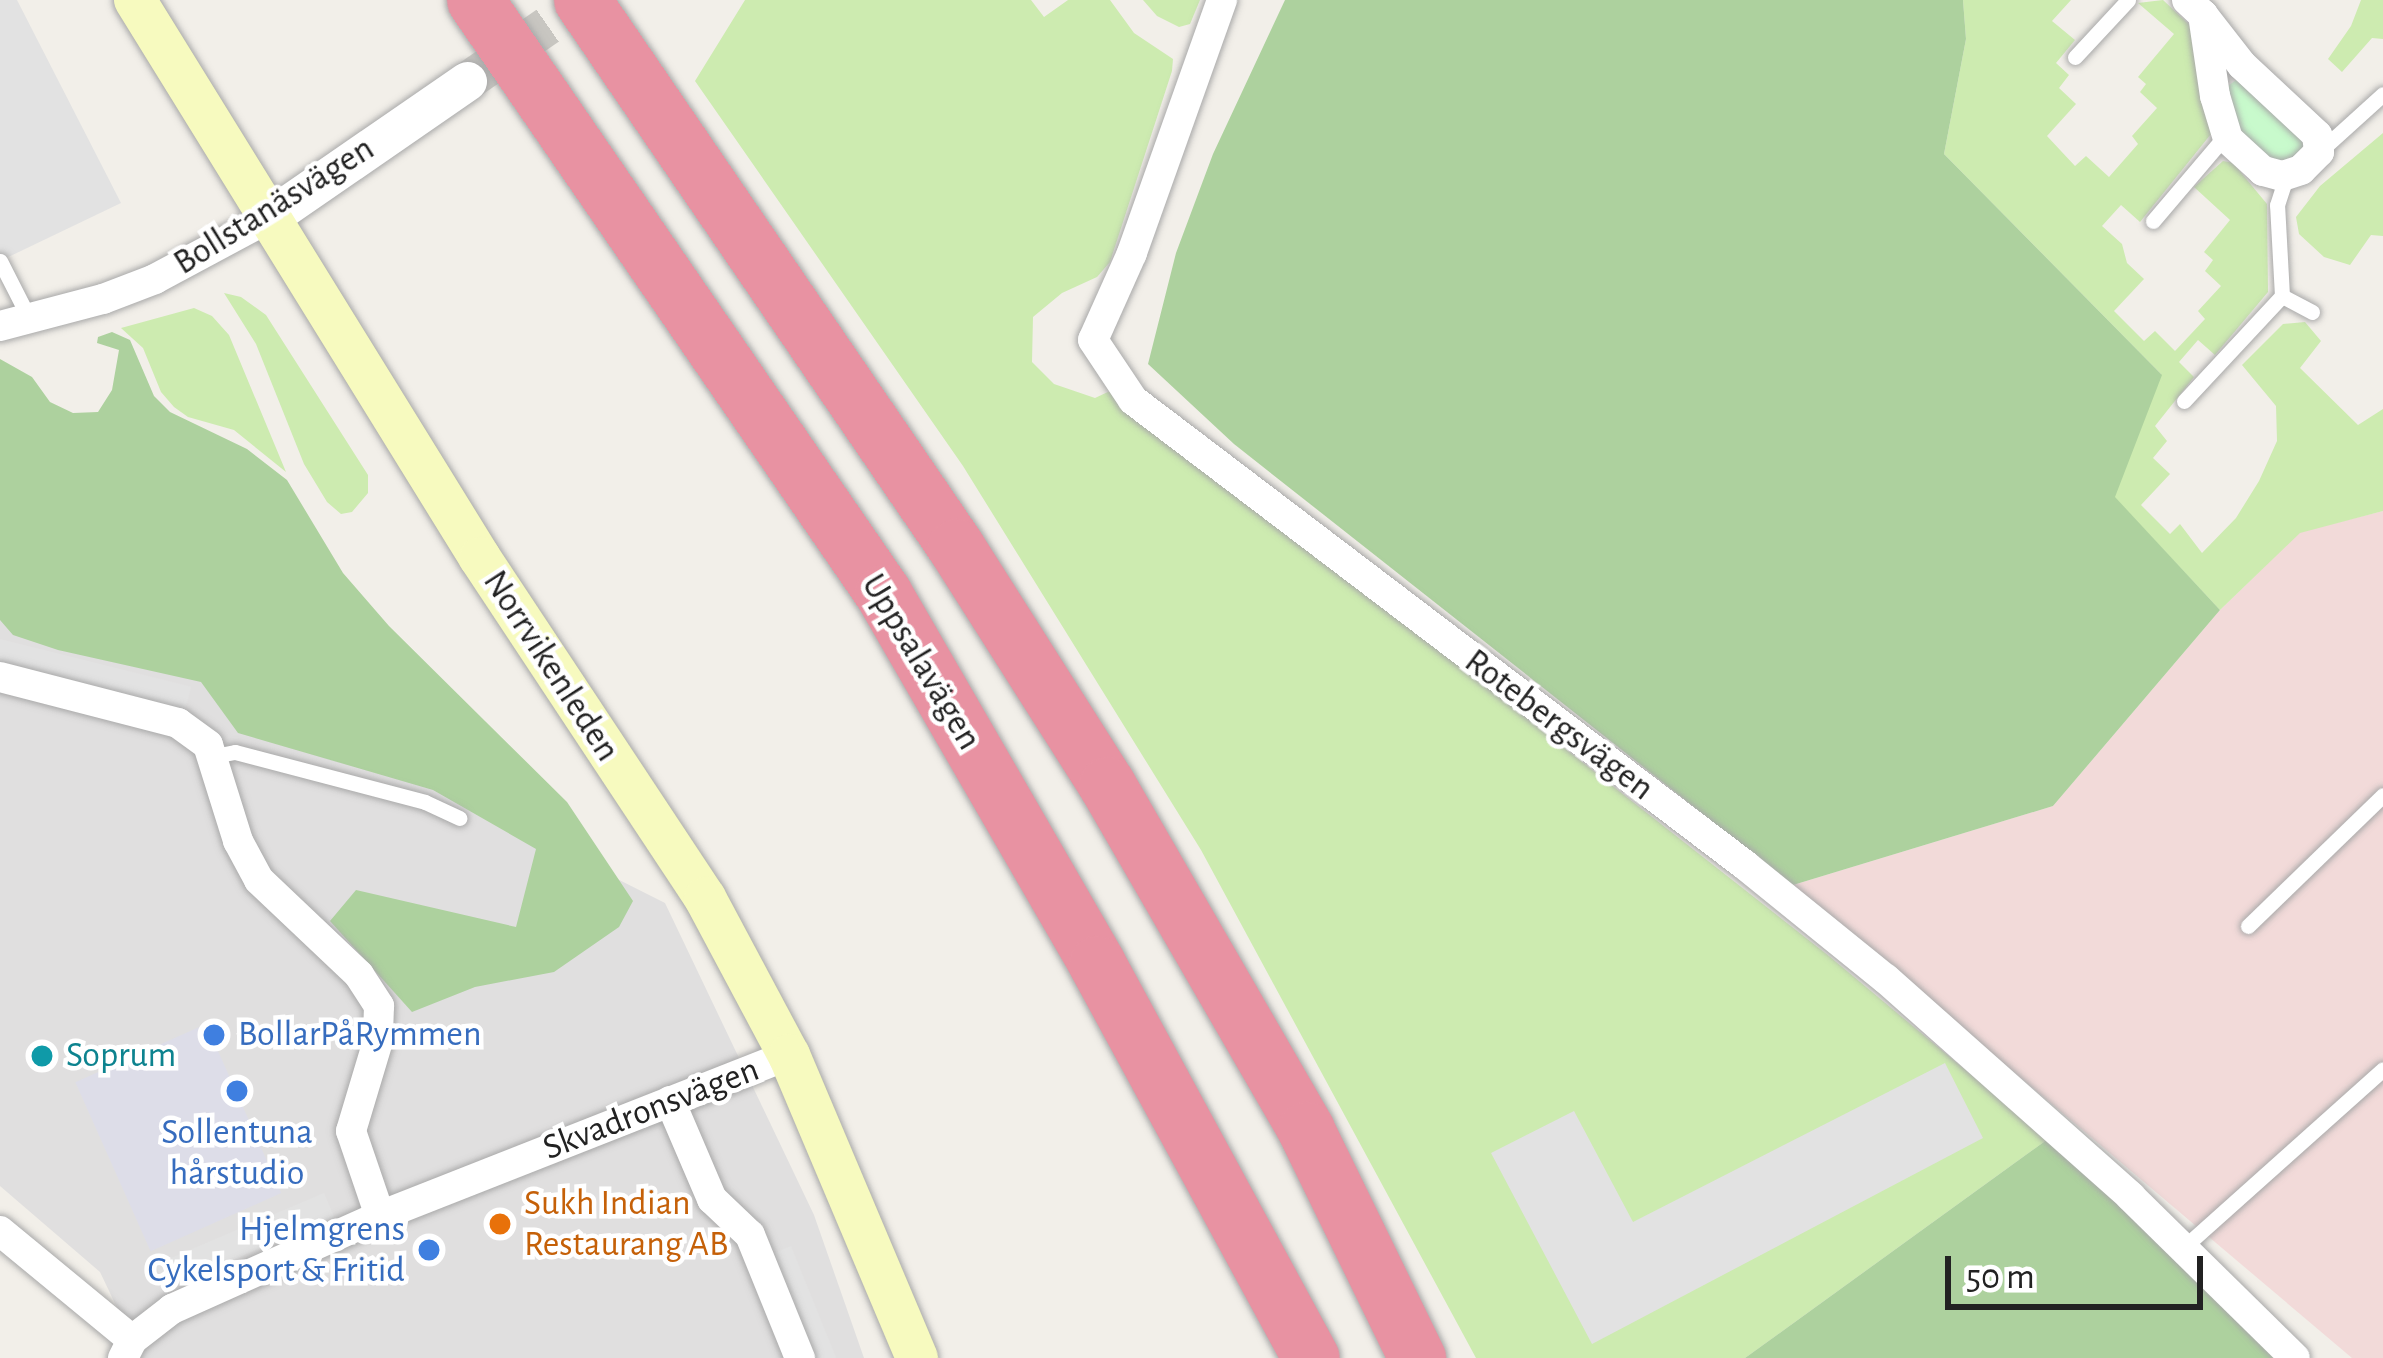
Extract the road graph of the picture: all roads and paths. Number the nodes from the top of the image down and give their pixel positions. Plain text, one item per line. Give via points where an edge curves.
1 (135, 0) edge
2 (475, 0) edge
3 (582, 0) edge
4 (1222, 0) edge
5 (2128, 0) edge
6 (2195, 8) edge
7 (2075, 57) dead end
8 (466, 81) tunnel mouth
9 (2383, 94) edge
10 (2226, 135) junction
11 (2319, 152) junction
12 (2287, 175) junction
13 (267, 219) junction
14 (2153, 220) dead end
15 (0, 261) edge
16 (2282, 296) junction
17 (2312, 312) dead end
18 (15, 323) edge
19 (2184, 401) dead end
20 (0, 677) edge
21 (214, 756) junction
22 (2383, 795) edge
23 (459, 818) dead end
24 (2248, 926) dead end
25 (789, 1055) junction
26 (2383, 1069) edge
27 (670, 1101) junction
28 (380, 1216) junction
29 (0, 1231) edge
30 (2183, 1248) junction
31 (128, 1349) edge
32 (800, 1358) edge
33 (917, 1358) edge
34 (1311, 1358) edge
35 (1417, 1358) edge
36 (2295, 1358) edge

1 - 13 main road, Norrvikenleden
2 - 34 highway, Uppsalavägen via 883,593
3 - 35 highway via 956,547 1107,784 1306,1130
4 - 30 street, Rotebergsvägen via 1093,340 1107,366 1163,426 1868,965
5 - 7 lane
6 - 10 street
6 - 11 street via 2242,65 2311,126
8 - 13 street, Bollstanäsvägen
9 - 11 lane
10 - 12 street via 2254,166
10 - 14 lane
11 - 12 street
12 - 16 lane via 2277,205
13 - 18 street, Bollstanäsvägen via 155,279
13 - 25 main road, Norrvikenleden via 705,898
15 - 18 lane
16 - 17 lane
16 - 19 lane
20 - 21 street via 178,723 199,734
21 - 23 lane via 235,752
21 - 28 street via 238,841 259,880 359,975 379,1006 378,1041 351,1131
22 - 24 lane
25 - 27 street, Skvadronsvägen
25 - 33 main road, Norrvikenleden
26 - 30 lane
27 - 28 street, Skvadronsvägen
27 - 32 street via 712,1198 750,1235
28 - 31 street, Skvadronsvägen via 172,1309
29 - 31 street
30 - 36 street, Rotebergsvägen

